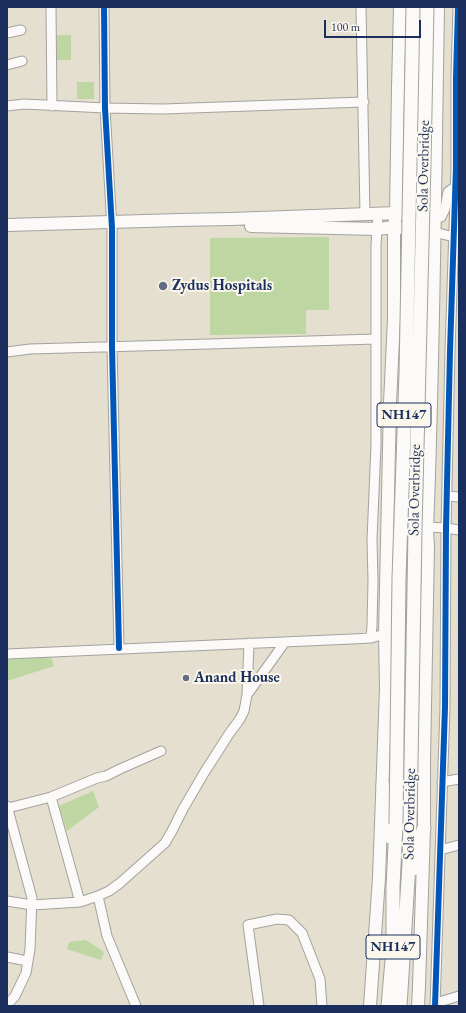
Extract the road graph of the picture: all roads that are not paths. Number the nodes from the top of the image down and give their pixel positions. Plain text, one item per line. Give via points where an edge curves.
1 (52, 7) edge
2 (104, 7) edge
3 (361, 7) edge
4 (400, 7) edge
5 (414, 7) edge
6 (427, 7) edge
7 (438, 7) edge
8 (458, 7) edge
9 (21, 30) dead end
10 (7, 33) edge
11 (22, 61) dead end
12 (7, 65) edge
13 (364, 102) junction
14 (7, 106) edge
15 (52, 106) junction
16 (105, 108) junction
17 (458, 170) edge
18 (456, 186) junction
19 (396, 213) junction
20 (371, 214) junction
21 (434, 218) junction
22 (7, 225) edge
23 (112, 225) junction
24 (394, 228) junction
25 (377, 229) junction
26 (7, 232) edge
27 (434, 232) junction
28 (454, 237) junction
29 (376, 339) junction
30 (112, 347) junction
31 (7, 352) edge
32 (447, 496) junction
33 (459, 497) edge
34 (427, 530) junction
35 (459, 530) edge
36 (446, 531) junction
37 (459, 536) edge
38 (385, 634) junction
39 (371, 638) junction
40 (285, 642) junction
41 (249, 643) junction
42 (119, 648) junction
43 (7, 654) edge
44 (247, 695) junction
45 (161, 750) dead end
46 (459, 779) edge
47 (442, 782) junction
48 (383, 786) junction
49 (51, 797) junction
50 (7, 807) edge
51 (424, 828) junction
52 (459, 845) edge
53 (440, 850) junction
54 (395, 860) junction
55 (407, 877) junction
56 (98, 896) junction
57 (7, 901) edge
58 (80, 902) junction
59 (32, 905) junction
60 (7, 958) edge
61 (22, 960) dead end
62 (459, 996) edge
63 (436, 1005) edge
64 (7, 1006) edge
65 (136, 1006) edge
66 (260, 1006) edge
67 (322, 1006) edge
68 (370, 1006) edge
69 (388, 1006) edge
70 (400, 1006) edge
71 (418, 1006) edge

1 - 15 street
2 - 16 street
3 - 13 street
4 - 19 main road
5 - 54 highway, Sola Overbridge / NH147, bridge via 399,578
6 - 55 highway, Sola Overbridge / NH147, bridge
7 - 21 main road
8 - 17 street
9 - 10 street
11 - 12 street
13 - 16 street via 163,109
13 - 20 street
14 - 15 street
15 - 16 street
16 - 23 street
17 - 18 street
18 - 21 street via 448,192 441,217
18 - 28 street
19 - 20 main road
19 - 21 main road
19 - 24 main road
20 - 23 main road via 179,220
20 - 25 street
21 - 27 main road
22 - 23 main road
23 - 25 main road
23 - 26 main road
23 - 30 street
24 - 25 main road
24 - 27 main road
24 - 38 main road via 394,319
25 - 29 street
27 - 28 street
27 - 34 main road
28 - 32 street
29 - 30 street
29 - 39 street
30 - 31 street
30 - 42 street
32 - 33 street
32 - 36 street
34 - 36 street
34 - 51 main road
35 - 36 street
36 - 37 street
36 - 47 street
38 - 39 street
38 - 48 main road
39 - 40 street
40 - 41 street
40 - 44 street
41 - 42 street
41 - 44 street
42 - 43 street
44 - 56 street via 240,719 204,773 165,843 120,883
45 - 49 street via 106,776
46 - 47 street
47 - 53 street
48 - 54 highway via 391,848
48 - 68 main road
49 - 50 street
49 - 58 street
50 - 59 street
51 - 55 highway via 416,864
51 - 71 main road
52 - 53 street
53 - 63 street
54 - 69 highway, NH147 via 393,949
55 - 70 highway, NH147
56 - 58 street
56 - 65 street via 107,936
57 - 59 street
58 - 59 street
59 - 64 street via 26,973
60 - 61 street
62 - 63 street
66 - 67 street via 248,925 277,919 289,920 302,933 320,979

